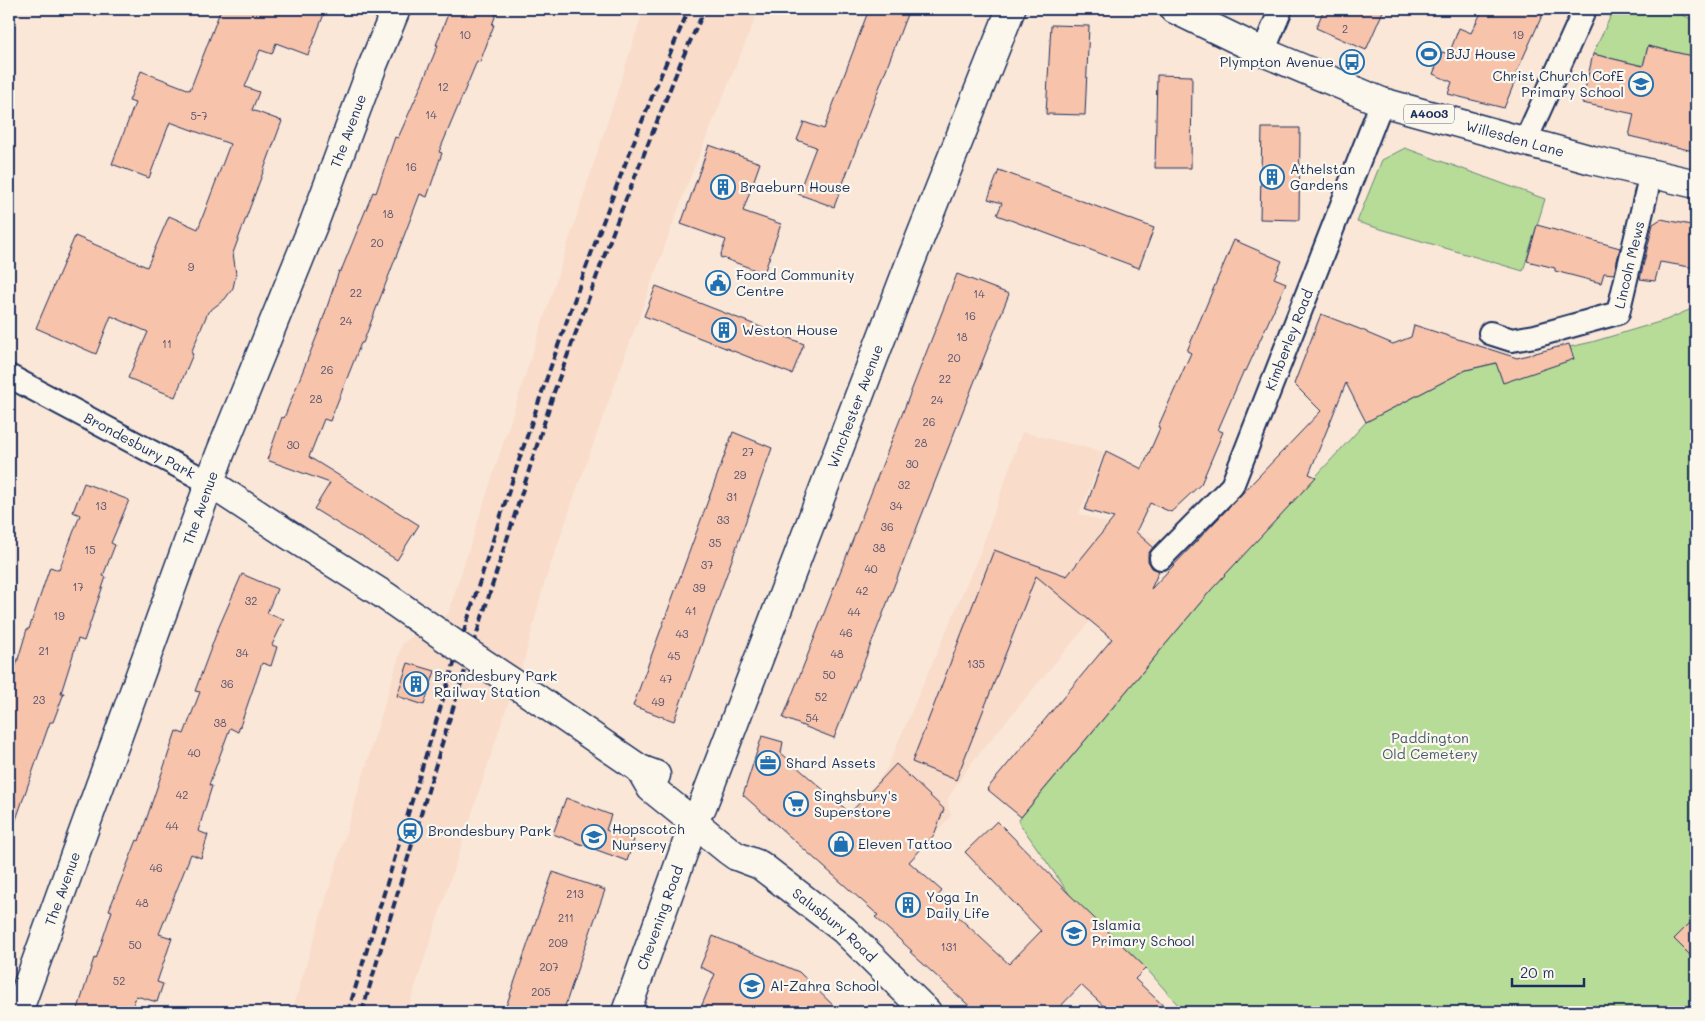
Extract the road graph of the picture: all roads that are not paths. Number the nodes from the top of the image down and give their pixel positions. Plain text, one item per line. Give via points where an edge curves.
1 (396, 9) edge
2 (1011, 9) edge
3 (1174, 9) edge
4 (1281, 9) edge
5 (1585, 9) edge
6 (1263, 52) junction
7 (1382, 102) junction
8 (1525, 142) junction
9 (1651, 174) junction
10 (1696, 184) edge
11 (1490, 333) dead end
12 (9, 376) edge
13 (210, 482) junction
14 (1161, 558) dead end
15 (698, 815) junction
16 (18, 1012) edge
17 (626, 1012) edge
18 (926, 1012) edge

1 - 13 street, The Avenue
2 - 15 street, Winchester Avenue
3 - 6 street, Willesden Lane / A4003
4 - 6 street
5 - 8 street
6 - 7 street, Willesden Lane / A4003
7 - 8 street, Willesden Lane / A4003
7 - 14 street, Kimberley Road via 1232,486
8 - 9 street, Willesden Lane / A4003
9 - 10 street, Willesden Lane / A4003
9 - 11 street, Lincoln Mews via 1618,313 1512,340
12 - 13 street, Brondesbury Park
13 - 15 street, Brondesbury Park, bridge via 640,768 651,788
13 - 16 street, The Avenue
15 - 17 street, Chevening Road
15 - 18 street, Salusbury Road via 736,856 760,865 844,930

